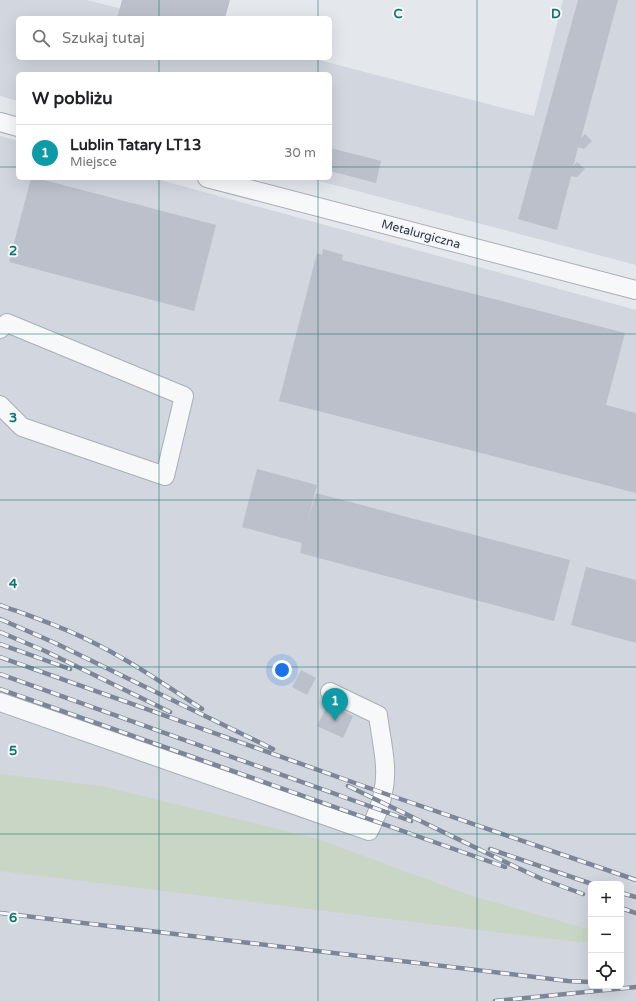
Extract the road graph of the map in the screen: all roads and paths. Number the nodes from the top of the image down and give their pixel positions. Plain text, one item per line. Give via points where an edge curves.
1 (0, 122) edge
2 (16, 126) edge
3 (215, 180) edge
4 (636, 290) edge
5 (0, 328) edge
6 (0, 405) edge
7 (330, 692) dead end
8 (0, 702) edge

1 - 2 street
3 - 4 street, Metalurgiczna
5 - 6 street via 7,323 184,396 164,476 22,427
7 - 8 street via 378,715 385,782 369,830

